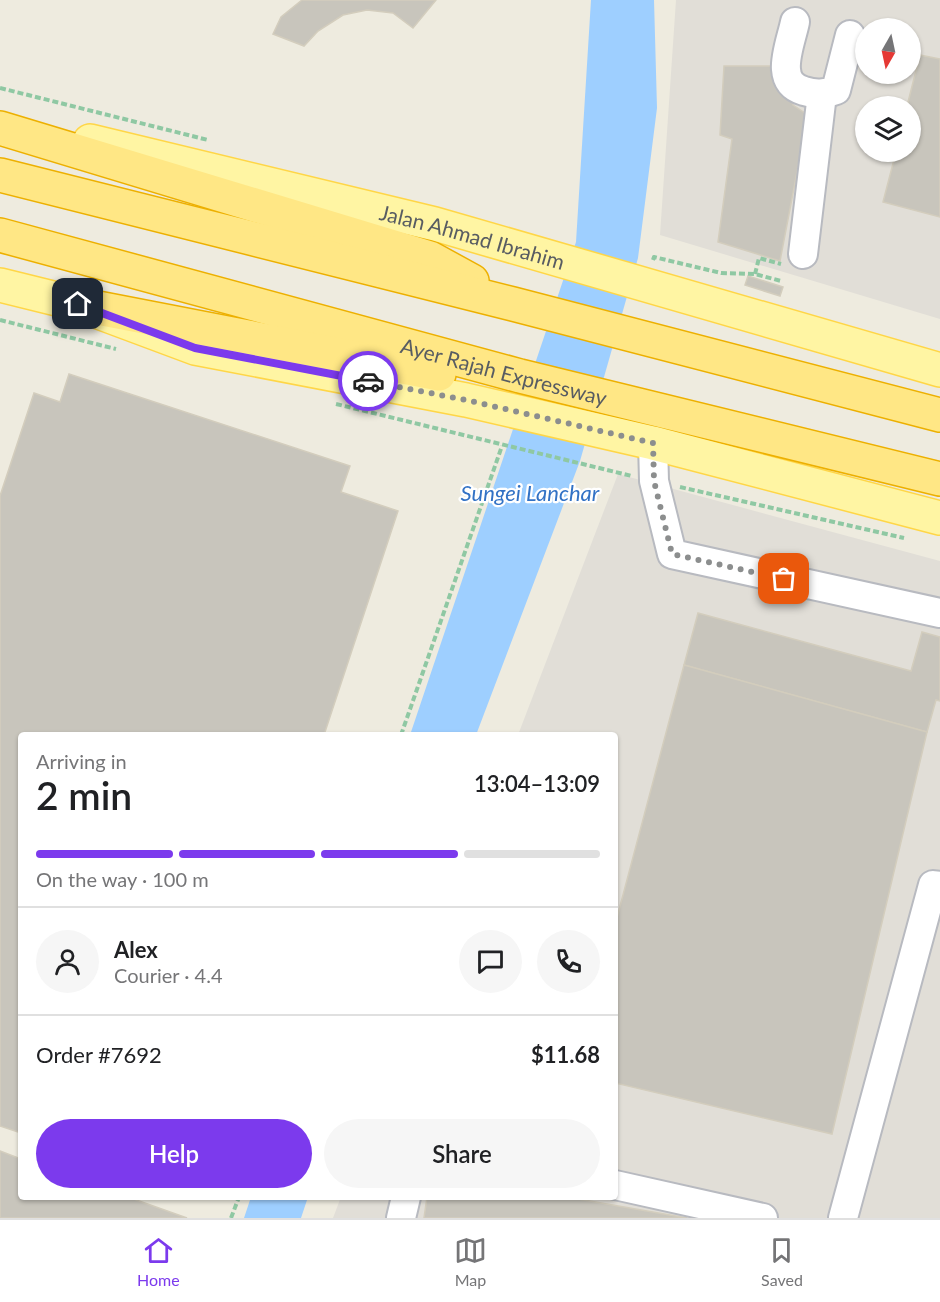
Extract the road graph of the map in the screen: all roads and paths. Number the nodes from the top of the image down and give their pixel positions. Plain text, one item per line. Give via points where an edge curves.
1 (795, 22) dead end
2 (850, 35) dead end
3 (822, 94) junction
4 (0, 119) edge
5 (0, 128) edge
6 (0, 175) edge
7 (0, 235) edge
8 (796, 260) joint
9 (650, 269) dead end
10 (755, 274) junction
11 (781, 281) dead end
12 (0, 285) edge
13 (78, 304) junction
14 (513, 304) junction
15 (0, 320) edge
16 (126, 351) dead end
17 (940, 370) edge
18 (520, 376) junction
19 (331, 403) dead end
20 (940, 415) edge
21 (653, 443) junction
22 (502, 446) junction
23 (940, 479) edge
24 (654, 481) junction
25 (940, 518) edge
26 (905, 539) dead end
27 (940, 613) edge
28 (402, 732) edge
29 (940, 886) edge
30 (618, 1186) edge
31 (238, 1200) edge
32 (405, 1200) edge
33 (231, 1218) edge
34 (401, 1218) edge
35 (763, 1218) edge
36 (843, 1218) edge

1 - 3 lane via 785,73 787,82
2 - 3 lane via 840,82 836,90
3 - 8 lane
4 - 17 main road, Jalan Ahmad Ibrahim via 435,224
5 - 14 highway via 430,258
6 - 14 highway
7 - 18 highway, Ayer Rajah Expressway
8 - 10 path via 759,258
9 - 10 path via 654,257 721,273
10 - 11 path
12 - 13 main road
13 - 18 highway via 477,382 492,384
13 - 21 main road via 195,348 466,400
14 - 20 highway
15 - 16 path
18 - 23 highway, Ayer Rajah Expressway
19 - 22 path
21 - 24 lane
21 - 25 main road
22 - 24 path
22 - 28 path
24 - 26 path
24 - 27 lane via 672,554
29 - 36 lane via 933,885
30 - 35 lane
31 - 33 path
32 - 34 lane

